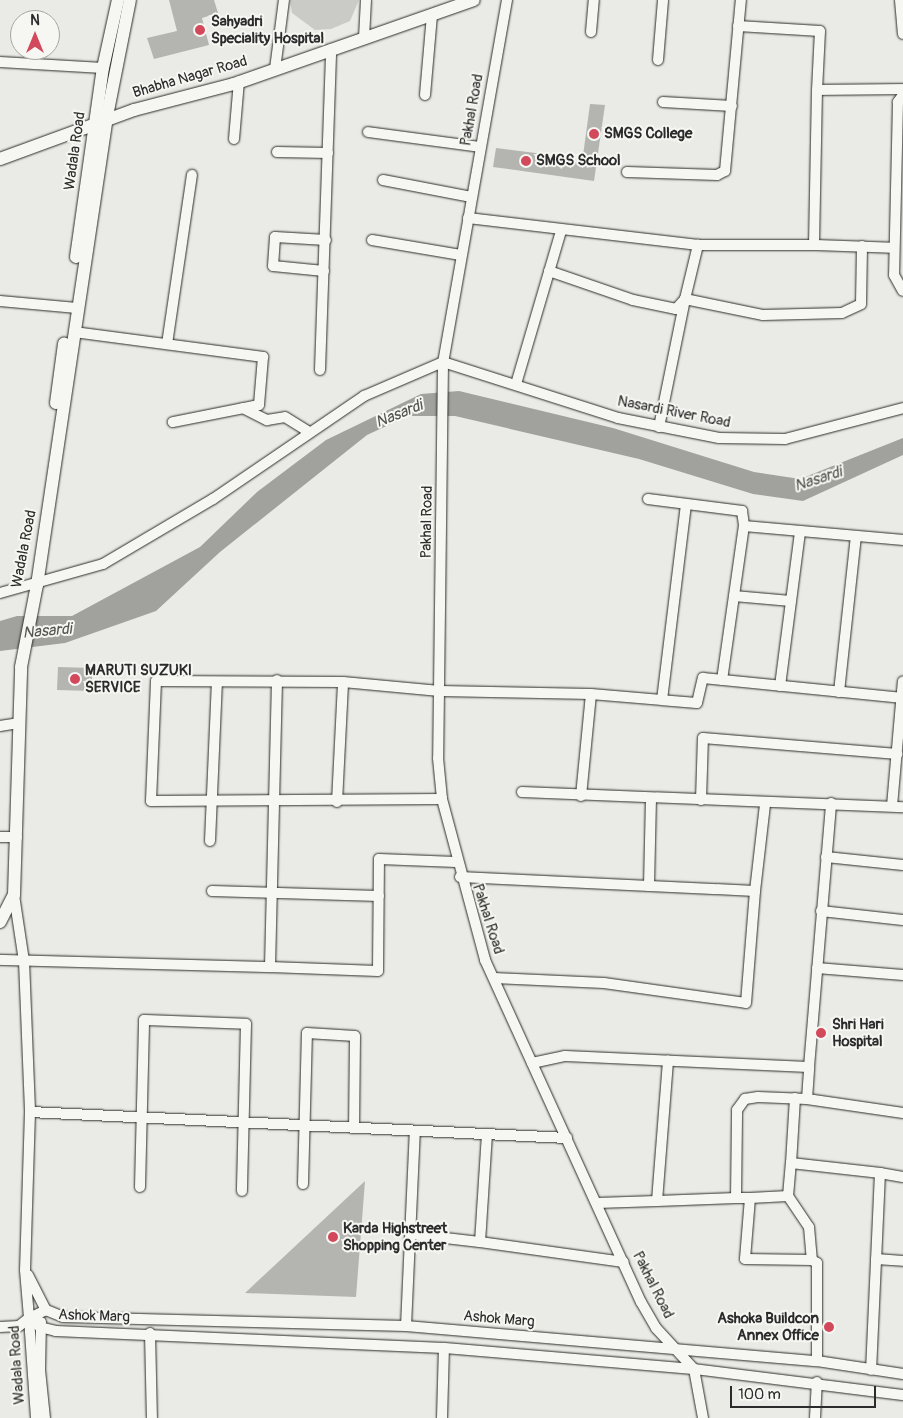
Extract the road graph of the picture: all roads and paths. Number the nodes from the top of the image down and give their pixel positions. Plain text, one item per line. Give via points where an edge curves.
1 (118, 0) edge
2 (130, 0) edge
3 (284, 0) edge
4 (366, 0) edge
5 (474, 0) edge
6 (507, 0) edge
7 (594, 0) edge
8 (663, 0) edge
9 (741, 0) edge
10 (900, 0) edge
11 (432, 15) junction
12 (738, 26) junction
13 (591, 32) dead end
14 (903, 34) edge
15 (364, 38) junction
16 (331, 50) junction
17 (658, 60) dead end
18 (0, 62) edge
19 (103, 68) junction
20 (275, 69) junction
21 (239, 81) junction
22 (903, 88) edge
23 (817, 90) junction
24 (425, 95) dead end
25 (903, 95) edge
26 (663, 102) dead end
27 (732, 106) junction
28 (100, 123) junction
29 (368, 132) dead end
30 (234, 139) dead end
31 (480, 147) junction
32 (276, 152) dead end
33 (328, 153) junction
34 (0, 159) edge
35 (627, 172) dead end
36 (192, 175) dead end
37 (383, 180) dead end
38 (471, 197) junction
39 (468, 218) junction
40 (561, 231) junction
41 (326, 240) junction
42 (372, 240) dead end
43 (698, 245) junction
44 (814, 245) junction
45 (862, 246) junction
46 (894, 248) junction
47 (461, 255) junction
48 (324, 271) junction
49 (549, 271) junction
50 (903, 291) edge
51 (685, 298) junction
52 (0, 301) edge
53 (73, 307) junction
54 (74, 332) junction
55 (167, 344) junction
56 (443, 362) junction
57 (320, 370) dead end
58 (516, 384) junction
59 (243, 408) junction
60 (903, 408) edge
61 (173, 422) dead end
62 (659, 427) junction
63 (308, 432) junction
64 (648, 498) dead end
65 (686, 504) junction
66 (744, 526) junction
67 (800, 530) junction
68 (856, 536) junction
69 (903, 540) edge
70 (33, 590) junction
71 (0, 593) edge
72 (734, 596) junction
73 (790, 601) junction
74 (277, 680) junction
75 (722, 680) junction
76 (903, 681) edge
77 (343, 682) junction
78 (217, 683) junction
79 (780, 686) junction
80 (440, 692) junction
81 (839, 692) junction
82 (591, 694) junction
83 (902, 698) edge
84 (662, 700) junction
85 (20, 723) junction
86 (0, 726) edge
87 (897, 754) junction
88 (522, 792) dead end
89 (581, 796) junction
90 (210, 799) junction
91 (442, 799) junction
92 (652, 799) junction
93 (275, 800) junction
94 (701, 800) junction
95 (337, 802) junction
96 (831, 803) junction
97 (765, 804) junction
98 (898, 806) edge
99 (0, 837) edge
100 (17, 837) junction
101 (210, 841) dead end
102 (826, 857) junction
103 (456, 862) junction
104 (903, 865) edge
105 (460, 877) junction
106 (650, 886) junction
107 (755, 891) junction
108 (212, 892) dead end
109 (14, 894) junction
110 (272, 894) junction
111 (379, 896) junction
112 (821, 911) junction
113 (903, 920) edge
114 (0, 921) edge
115 (0, 960) edge
116 (24, 961) junction
117 (270, 966) junction
118 (817, 968) junction
119 (903, 975) edge
120 (494, 978) junction
121 (668, 1060) junction
122 (532, 1063) junction
123 (809, 1067) junction
124 (795, 1098) junction
125 (807, 1099) junction
126 (30, 1112) junction
127 (903, 1113) edge
128 (142, 1117) junction
129 (244, 1122) junction
130 (304, 1125) junction
131 (354, 1128) junction
132 (415, 1130) junction
133 (487, 1134) junction
134 (567, 1138) junction
135 (791, 1164) junction
136 (880, 1173) junction
137 (903, 1176) edge
138 (303, 1184) dead end
139 (140, 1187) dead end
140 (242, 1191) dead end
141 (788, 1196) junction
142 (736, 1198) junction
143 (750, 1198) junction
144 (657, 1201) junction
145 (597, 1203) junction
146 (410, 1234) junction
147 (480, 1242) junction
148 (876, 1259) junction
149 (812, 1260) junction
150 (903, 1261) edge
151 (624, 1262) junction
152 (25, 1270) junction
153 (46, 1310) junction
154 (29, 1318) junction
155 (406, 1326) junction
156 (0, 1327) edge
157 (40, 1327) junction
158 (150, 1333) junction
159 (444, 1348) junction
160 (676, 1348) junction
161 (817, 1361) junction
162 (694, 1369) junction
163 (871, 1370) junction
164 (903, 1374) edge
165 (817, 1382) junction
166 (903, 1395) edge
167 (36, 1418) edge
168 (45, 1418) edge
169 (151, 1418) edge
170 (442, 1418) edge
171 (703, 1418) edge
172 (815, 1418) edge

1 - 19 main road, Wadala Road
2 - 28 main road, Wadala Road
3 - 20 street
4 - 15 street
5 - 11 main road, Bhabha Nagar Road
6 - 31 street, Pakhal Road
7 - 13 street
8 - 17 street
9 - 12 street
10 - 14 street
11 - 15 main road, Bhabha Nagar Road
11 - 24 street
12 - 23 street via 820,31
12 - 27 street
15 - 16 main road, Bhabha Nagar Road
16 - 20 main road, Bhabha Nagar Road
16 - 33 street
18 - 19 street
19 - 28 main road, Wadala Road
20 - 21 main road, Bhabha Nagar Road
21 - 28 main road, Bhabha Nagar Road
21 - 30 street
22 - 23 street
23 - 44 street
25 - 46 street via 898,102
26 - 27 street
27 - 35 street via 725,171 717,175
28 - 34 main road, Bhabha Nagar Road
28 - 53 main road, Wadala Road
29 - 31 street
31 - 38 street, Pakhal Road
32 - 33 street
33 - 41 street
36 - 55 street
37 - 38 street
38 - 39 street, Pakhal Road
39 - 40 street
39 - 47 street, Pakhal Road
40 - 43 street
40 - 49 street
41 - 48 street
41 - 48 street via 275,236 273,266
42 - 47 street
43 - 44 street
43 - 51 street
44 - 45 street
45 - 46 street
45 - 51 street via 861,304 842,313 763,315
46 - 50 street via 894,275
47 - 56 street, Pakhal Road
48 - 57 street
49 - 51 street via 633,300 676,308
49 - 58 street
51 - 62 street
52 - 53 street
53 - 54 main road, Wadala Road
53 - 70 main road, Wadala Road
54 - 55 street
54 - 70 main road, Wadala Road
55 - 59 street via 263,357 259,405
56 - 58 street, Nasardi River Road
56 - 63 street via 364,396
56 - 80 street, Pakhal Road
58 - 62 street, Nasardi River Road via 618,418
59 - 61 street
59 - 63 street via 267,420 285,417
60 - 62 street, Nasardi River Road via 771,440 719,438
63 - 70 street via 213,499 104,564
64 - 65 street
65 - 66 street via 742,511
65 - 84 street
66 - 67 street
66 - 72 street
67 - 68 street
67 - 73 street
68 - 69 street
68 - 81 street
70 - 71 street
70 - 85 main road via 21,667
72 - 73 street
72 - 75 street
73 - 79 street
74 - 77 street
74 - 78 street
74 - 93 street
75 - 79 street
75 - 84 street via 703,678 697,703
76 - 83 street
77 - 80 street
77 - 95 street
78 - 90 street
78 - 90 street via 156,681 151,801
79 - 81 street
80 - 82 street
80 - 91 street, Pakhal Road
81 - 83 street
82 - 84 street
82 - 89 street
83 - 87 street
85 - 86 street
85 - 100 main road
87 - 94 street via 703,738
87 - 98 street
88 - 89 street
89 - 92 street
90 - 93 street
90 - 101 street
91 - 95 street
91 - 103 street, Pakhal Road
92 - 94 street
92 - 106 street
93 - 95 street
93 - 110 street
94 - 97 street
96 - 97 street
96 - 98 street
96 - 102 street
97 - 107 street
99 - 100 street
100 - 109 main road
102 - 104 street
102 - 112 street
103 - 105 street, Pakhal Road
103 - 111 street via 379,859
105 - 106 street
105 - 120 street, Pakhal Road
106 - 107 street
107 - 120 street via 746,1002 604,984
108 - 110 street
109 - 114 main road
109 - 116 street
110 - 111 street
110 - 117 street
111 - 117 street via 378,971
112 - 113 street
112 - 118 street
115 - 116 street
116 - 117 street
116 - 126 street
118 - 119 street
118 - 123 street
120 - 122 street, Pakhal Road
121 - 122 street via 565,1056
121 - 123 street
121 - 144 street
122 - 134 street, Pakhal Road
123 - 125 street
124 - 125 street
124 - 135 street
124 - 142 street via 745,1099 737,1110
125 - 127 street
126 - 128 street
126 - 152 street
128 - 129 street
128 - 129 street via 144,1020 246,1024
128 - 139 street
129 - 130 street
129 - 140 street
130 - 131 street
130 - 131 street via 307,1033 355,1036
130 - 138 street
131 - 132 street
132 - 133 street
132 - 146 street
133 - 134 street
133 - 147 street
134 - 145 street, Pakhal Road
135 - 136 street
135 - 141 street
136 - 137 street
136 - 148 street
141 - 143 street
141 - 149 street via 809,1227
142 - 143 street
142 - 144 street
143 - 149 street via 745,1259
144 - 145 street
145 - 151 street, Pakhal Road
146 - 147 street
146 - 155 street
147 - 151 street
148 - 150 street
148 - 163 street
149 - 161 street via 819,1268
151 - 160 street, Pakhal Road via 656,1328
152 - 153 street, Ashok Marg
152 - 154 street
153 - 154 street, Wadala Road
153 - 155 street, Ashok Marg via 63,1316
153 - 157 street, Wadala Road
154 - 156 street via 19,1326
154 - 157 street, Ashok Marg
154 - 167 street, Wadala Road
155 - 160 street, Ashok Marg
157 - 158 street, Ashok Marg via 56,1331
157 - 168 street, Wadala Road
158 - 159 street, Ashok Marg
158 - 169 street
159 - 162 street, Ashok Marg
159 - 170 street
160 - 161 street, Ashok Marg
160 - 162 street, Pakhal Road
161 - 163 street, Ashok Marg
162 - 165 street, Ashok Marg
162 - 171 street
163 - 164 street, Ashok Marg
165 - 166 street, Ashok Marg
165 - 172 street

